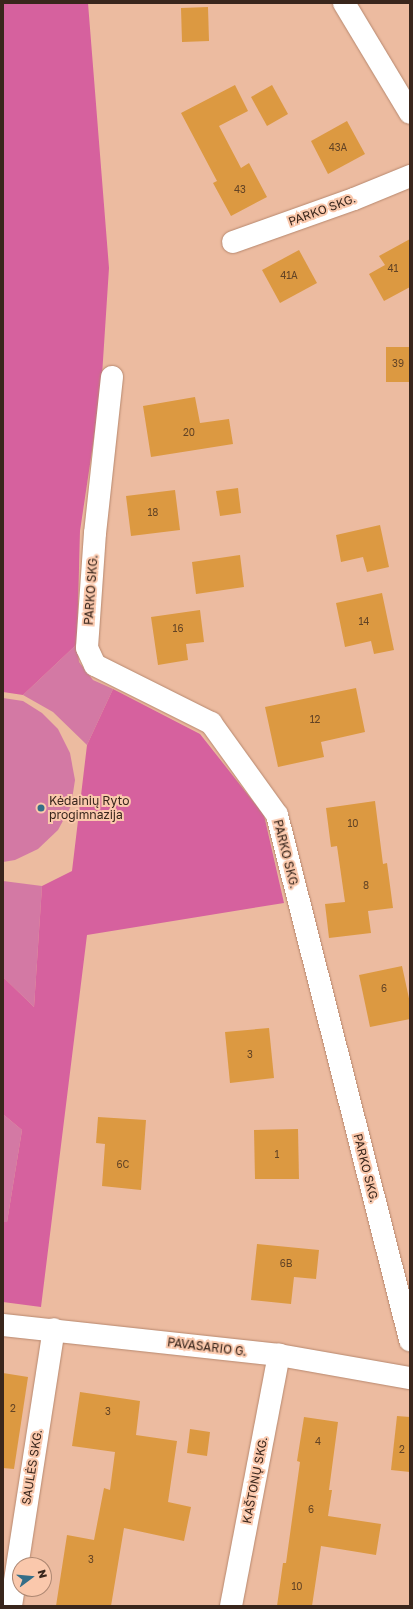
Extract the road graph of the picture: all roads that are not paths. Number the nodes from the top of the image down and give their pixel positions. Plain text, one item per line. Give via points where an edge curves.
1 (344, 3) edge
2 (410, 113) edge
3 (410, 176) edge
4 (233, 242) dead end
5 (112, 378) dead end
6 (3, 1324) edge
7 (54, 1329) junction
8 (410, 1340) edge
9 (279, 1355) junction
10 (410, 1378) edge
11 (11, 1606) edge
12 (231, 1606) edge

1 - 2 street
3 - 4 street, PARKO SKG.
5 - 8 street, PARKO SKG. via 95,533 87,648 95,665 211,723 277,815
6 - 7 street, PAVASARIO G.
7 - 9 street, PAVASARIO G.
7 - 11 street, SAULĖS SKG.
9 - 10 street, PAVASARIO G.
9 - 12 street, KAŠTONŲ SKG.

